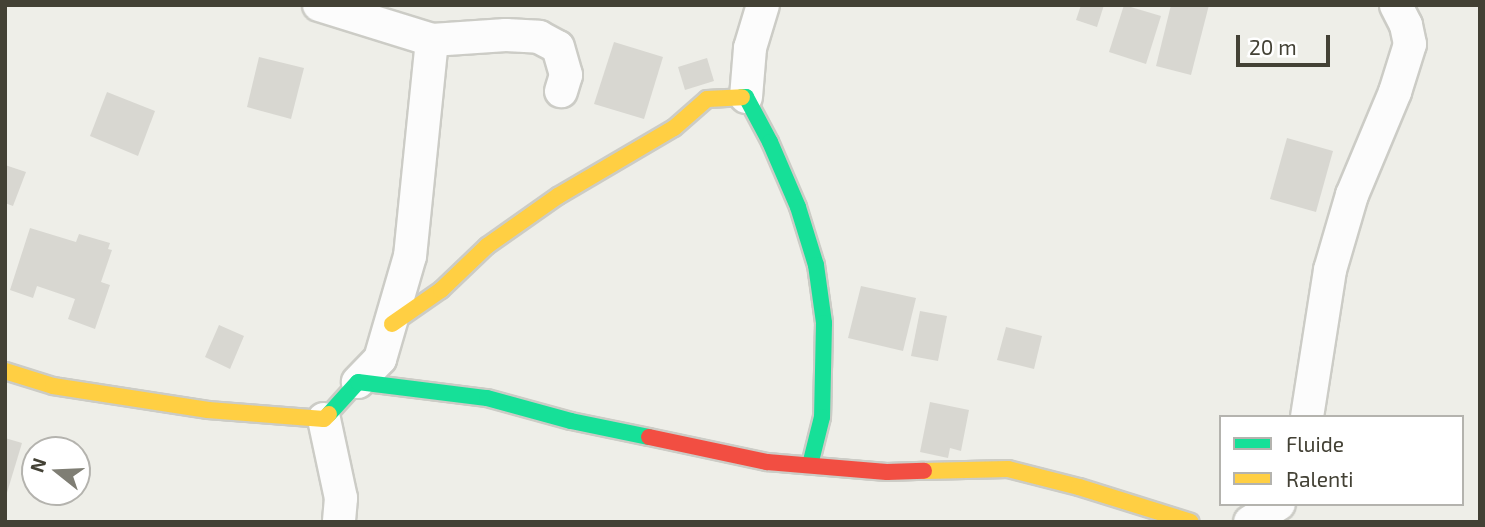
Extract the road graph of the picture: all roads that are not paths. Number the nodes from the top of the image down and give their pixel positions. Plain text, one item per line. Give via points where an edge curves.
1 (320, 5) edge
2 (763, 5) edge
3 (1396, 5) edge
4 (432, 40) junction
5 (561, 91) dead end
6 (746, 97) junction
7 (392, 324) junction
8 (5, 371) edge
9 (358, 382) junction
10 (1307, 415) edge
11 (324, 419) junction
12 (810, 465) junction
13 (1278, 506) edge
14 (339, 522) edge
15 (1191, 522) edge
16 (1250, 522) edge

1 - 4 street
2 - 6 street via 750,48
3 - 10 street via 1410,44 1352,195 1330,271
4 - 5 street via 539,37 558,47 566,75
4 - 7 street via 410,256
6 - 7 street via 707,99 674,128 558,196 487,246 441,290
6 - 12 street via 798,207 816,265 824,323 822,417
7 - 9 street via 380,359
8 - 11 street via 53,386 195,408
9 - 11 street
9 - 12 street via 487,398 571,421 767,462
11 - 14 street via 341,498
12 - 15 street via 887,472 1008,469
13 - 16 street

